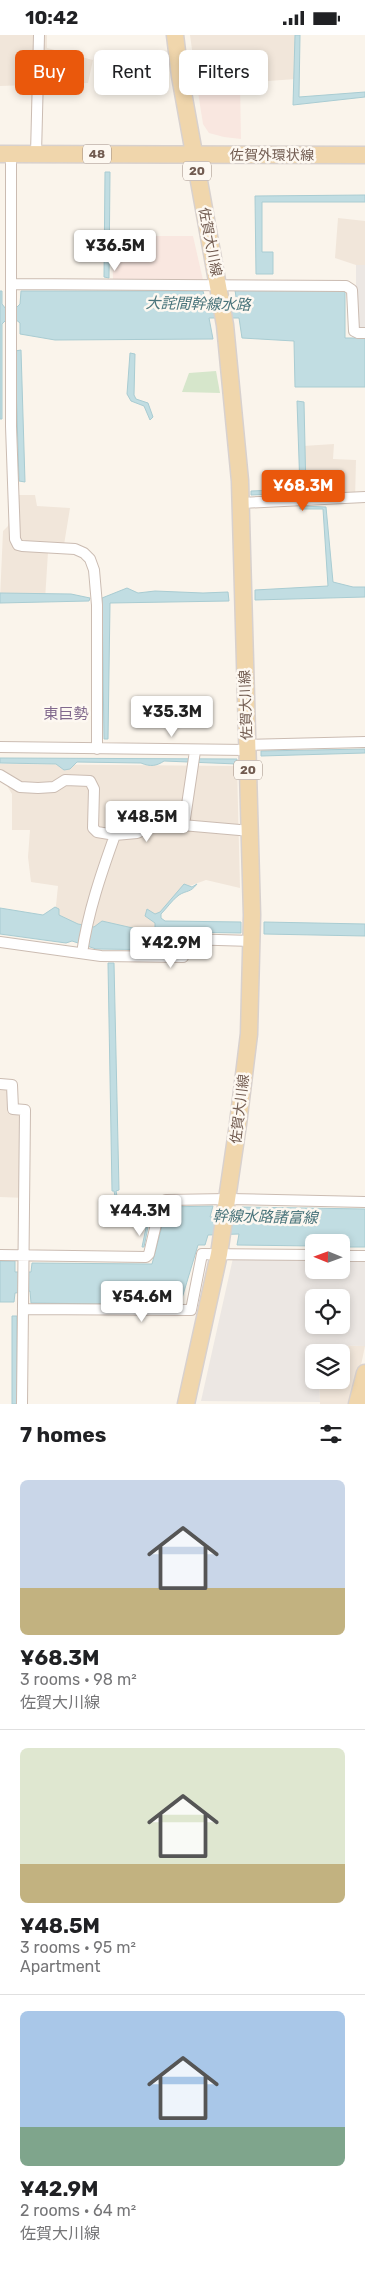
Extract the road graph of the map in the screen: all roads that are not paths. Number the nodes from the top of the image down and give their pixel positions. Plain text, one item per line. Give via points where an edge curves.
1 (40, 35) edge
2 (176, 35) edge
3 (5, 154) edge
4 (36, 154) junction
5 (194, 155) junction
6 (365, 155) edge
7 (12, 284) junction
8 (218, 285) junction
9 (365, 333) edge
10 (365, 497) edge
11 (241, 503) junction
12 (365, 742) edge
13 (0, 747) edge
14 (247, 748) junction
15 (97, 749) junction
16 (195, 751) junction
17 (0, 775) edge
18 (184, 825) junction
19 (251, 831) junction
20 (115, 835) junction
21 (252, 941) junction
22 (0, 942) edge
23 (82, 953) junction
24 (0, 1084) edge
25 (365, 1202) edge
26 (227, 1206) junction
27 (220, 1247) junction
28 (305, 1254) edge
29 (0, 1255) edge
30 (23, 1255) junction
31 (350, 1256) edge
32 (365, 1256) edge
33 (23, 1309) junction
34 (365, 1373) edge
35 (22, 1404) edge
36 (186, 1404) edge
37 (357, 1404) edge

1 - 4 street
2 - 5 main road, 佐賀大川線 / 20
3 - 4 main road, 佐賀外環状線 / 48
3 - 7 street
4 - 5 main road, 佐賀外環状線 / 48
5 - 6 main road, 佐賀外環状線 / 48
5 - 8 main road, 佐賀大川線 / 20
7 - 8 street
7 - 15 street via 11,425 15,539 22,547 75,549 90,559 97,599
8 - 9 street via 346,286 352,290 354,331
8 - 11 main road, 佐賀大川線 / 20 via 225,325
10 - 11 street
11 - 14 main road, 佐賀大川線 / 20
12 - 14 street
13 - 15 street
14 - 16 street
14 - 19 main road, 佐賀大川線 / 20
15 - 16 street
16 - 18 street
17 - 20 street via 20,787 54,787 65,780 90,781 94,789 93,829
18 - 19 street
18 - 20 street via 159,823 137,833
19 - 21 main road, 佐賀大川線 / 20
20 - 23 street via 87,919
21 - 23 street via 185,939 183,957
21 - 26 main road, 佐賀大川線 / 20 via 248,1034
22 - 23 street
24 - 30 street via 12,1085 12,1109 25,1111
25 - 26 street
26 - 27 main road, 佐賀大川線 / 20
26 - 30 street via 166,1200 161,1203 146,1257
27 - 28 street
27 - 33 street via 202,1254 190,1310
27 - 36 main road, 佐賀大川線 / 20
29 - 30 street
30 - 33 street
31 - 32 street
33 - 35 street
34 - 37 main road

